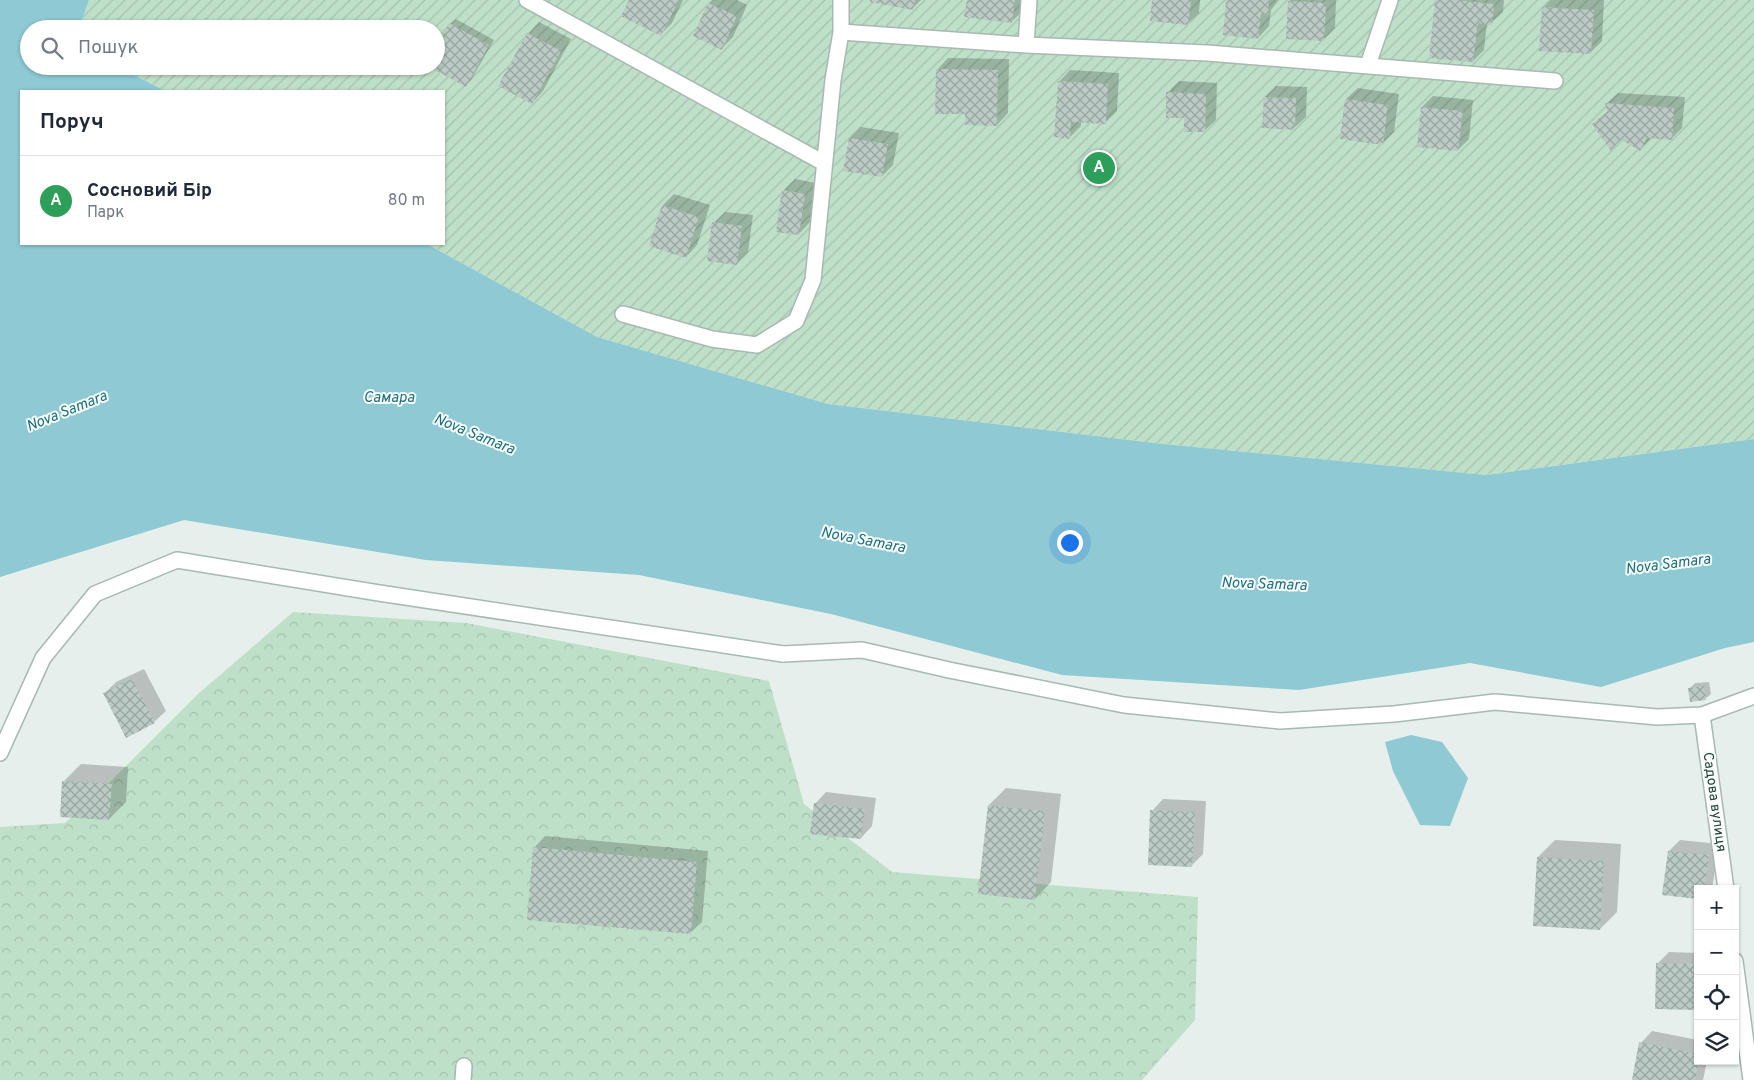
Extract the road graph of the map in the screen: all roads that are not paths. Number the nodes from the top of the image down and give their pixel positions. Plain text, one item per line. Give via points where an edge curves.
1 (527, 0) edge
2 (841, 0) edge
3 (1029, 0) edge
4 (1390, 0) edge
5 (840, 32) junction
6 (1026, 45) junction
7 (1368, 65) junction
8 (1555, 81) dead end
9 (824, 163) junction
10 (623, 314) dead end
11 (1754, 696) edge
12 (1702, 715) junction
13 (0, 754) edge
14 (1725, 885) edge
15 (1737, 975) edge
16 (1751, 1080) edge

1 - 9 street
2 - 5 street
3 - 6 street
4 - 7 street
5 - 6 street
5 - 9 street
6 - 7 street via 1207,53
7 - 8 street
9 - 10 street via 813,280 796,321 757,344 712,339
11 - 12 street
12 - 13 street via 1657,717 1495,702 1394,714 1280,722 1124,705 862,650 783,654 177,560 95,594 44,658
12 - 14 street, Садова вулиця
15 - 16 street

